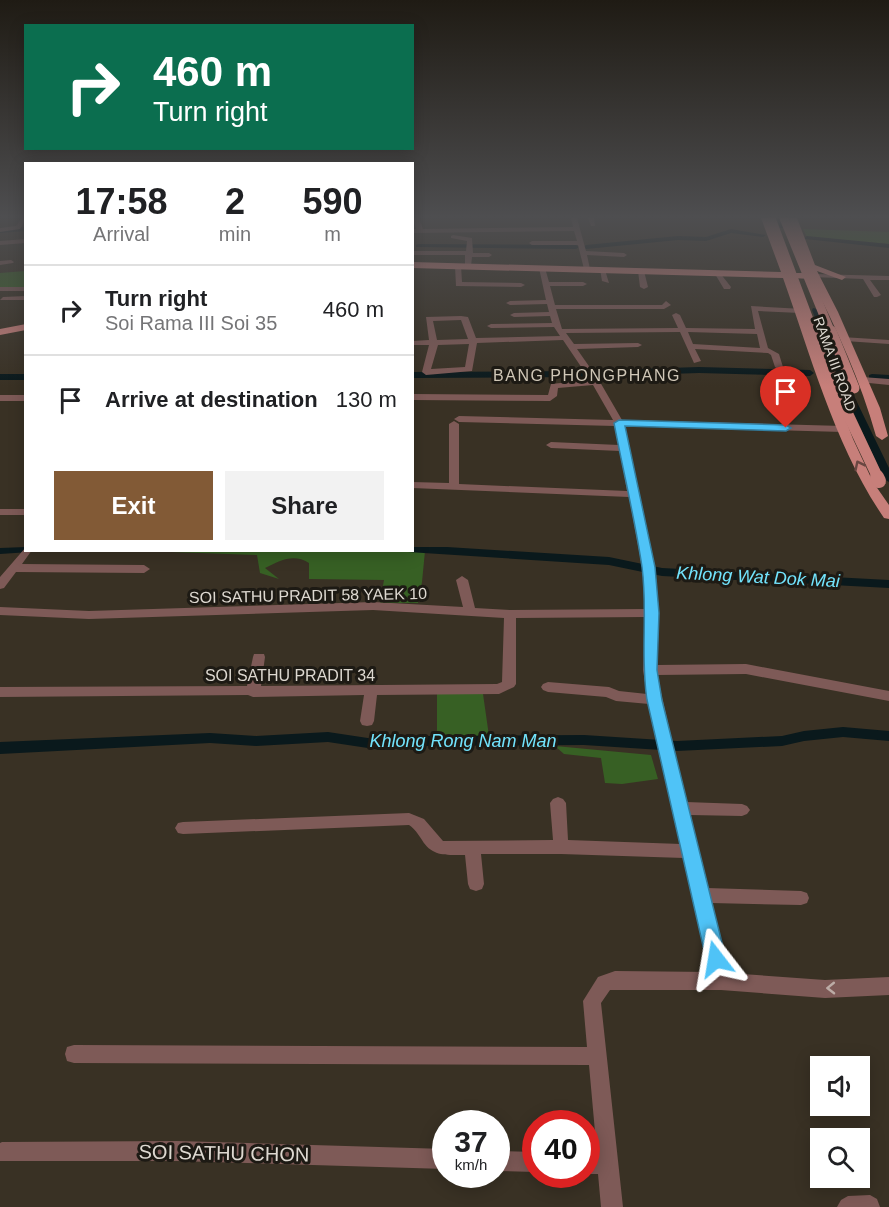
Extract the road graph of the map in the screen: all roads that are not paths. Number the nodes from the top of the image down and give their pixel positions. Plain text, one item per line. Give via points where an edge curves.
1 (458, 274) edge
2 (544, 274) edge
3 (604, 274) edge
4 (642, 274) edge
5 (718, 274) edge
6 (731, 274) edge
7 (793, 274) edge
8 (809, 274) edge
9 (813, 274) edge
10 (834, 274) edge
11 (758, 275) junction
12 (787, 275) junction
13 (803, 276) junction
14 (842, 277) junction
15 (865, 277) junction
16 (889, 278) edge
17 (606, 281) dead end
18 (816, 281) junction
19 (546, 284) junction
20 (583, 284) dead end
21 (521, 285) dead end
22 (728, 286) dead end
23 (792, 287) junction
24 (644, 288) dead end
25 (0, 289) edge
26 (24, 289) edge
27 (877, 295) dead end
28 (4, 298) edge
29 (24, 298) edge
30 (510, 303) dead end
31 (666, 303) dead end
32 (551, 306) junction
33 (798, 307) junction
34 (833, 312) junction
35 (514, 315) dead end
36 (676, 315) dead end
37 (491, 326) dead end
38 (24, 327) edge
39 (684, 330) junction
40 (0, 332) edge
41 (560, 332) junction
42 (761, 332) junction
43 (845, 339) junction
44 (473, 342) junction
45 (889, 342) edge
46 (414, 343) edge
47 (434, 343) junction
48 (638, 345) dead end
49 (692, 346) junction
50 (570, 347) junction
51 (764, 348) dead end
52 (698, 361) dead end
53 (779, 367) dead end
54 (592, 377) junction
55 (889, 382) edge
56 (858, 384) junction
57 (414, 397) edge
58 (0, 398) edge
59 (24, 398) edge
60 (514, 420) junction
61 (619, 423) junction
62 (843, 429) junction
63 (883, 429) edge
64 (516, 431) dead end
65 (551, 445) dead end
66 (623, 448) junction
67 (889, 448) edge
68 (414, 485) edge
69 (454, 486) junction
70 (634, 494) junction
71 (889, 498) edge
72 (0, 512) edge
73 (24, 512) edge
74 (889, 515) edge
75 (25, 552) edge
76 (13, 568) junction
77 (144, 569) dead end
78 (462, 580) dead end
79 (0, 585) edge
80 (0, 611) edge
81 (470, 611) junction
82 (652, 613) junction
83 (510, 614) junction
84 (259, 657) dead end
85 (650, 670) junction
86 (548, 687) dead end
87 (371, 691) junction
88 (0, 692) edge
89 (253, 692) junction
90 (889, 696) edge
91 (655, 700) junction
92 (368, 721) dead end
93 (558, 802) dead end
94 (679, 808) junction
95 (742, 810) dead end
96 (183, 828) dead end
97 (561, 847) junction
98 (472, 848) junction
99 (689, 851) junction
100 (476, 884) dead end
101 (700, 896) junction
102 (801, 898) dead end
103 (721, 981) junction
104 (889, 986) edge
105 (74, 1054) dead end
106 (597, 1056) junction
107 (2, 1152) dead end
108 (432, 1159) edge
109 (600, 1164) edge
110 (608, 1164) junction
111 (870, 1206) edge
112 (612, 1207) edge
113 (848, 1207) edge

1 - 21 street via 459,285
2 - 19 street
3 - 17 street
4 - 24 street
5 - 22 street
6 - 11 main road
7 - 71 main road, RAMA III ROAD, bridge via 846,414
8 - 56 main road, RAMA III ROAD, bridge
9 - 18 main road, RAMA III ROAD
10 - 14 main road
11 - 12 main road
11 - 23 main road
12 - 13 main road
12 - 23 main road, RAMA III ROAD
13 - 18 main road
13 - 33 main road via 811,296
14 - 15 street
14 - 18 main road
15 - 16 street
15 - 27 street
18 - 34 main road, RAMA III ROAD
19 - 20 street
19 - 32 street
23 - 33 main road, RAMA III ROAD
25 - 26 street
28 - 29 street
30 - 32 street
31 - 32 street via 664,307
32 - 35 street
32 - 41 street
33 - 34 main road
33 - 42 street via 754,308
33 - 62 main road, RAMA III ROAD
34 - 43 main road, RAMA III ROAD
36 - 39 street
37 - 41 street
38 - 40 main road
39 - 41 street
39 - 42 street
39 - 49 street
41 - 44 street
41 - 50 street
42 - 51 street
43 - 45 street
43 - 56 main road, RAMA III ROAD
44 - 47 street
44 - 47 street via 465,319 431,318 428,320
44 - 47 street via 469,369 426,372
46 - 47 street
48 - 50 street
49 - 52 street
49 - 53 street via 770,351
50 - 54 street
54 - 57 street via 554,386 550,398
54 - 61 street
55 - 56 street
56 - 63 main road, RAMA III ROAD via 863,409
58 - 59 street
60 - 61 street
60 - 64 street
60 - 69 street via 456,422
61 - 62 street
61 - 66 street
74 -> 62 main road, RAMA III ROAD via 867,482
63 - 67 main road, RAMA III ROAD
65 - 66 street
66 - 70 street
68 - 69 street
69 - 70 street
70 - 82 street via 649,571
72 - 73 street
75 - 76 street
76 - 77 street
76 - 79 street
78 - 81 street
80 - 81 street, SOI SATHU PRADIT 58 YAEK 10 via 185,614 373,606
81 - 83 street, SOI SATHU PRADIT 58 YAEK 10
82 - 83 street, SOI SATHU PRADIT 58 YAEK 10
82 - 85 street
83 - 87 street, SOI SATHU PRADIT 34 via 509,684 505,687
84 - 89 street
85 - 90 street via 746,669
85 - 91 street
86 - 91 street
87 - 89 street, SOI SATHU PRADIT 34
87 - 92 street
88 - 89 street, SOI SATHU PRADIT 34
91 - 94 street
93 - 97 street
94 - 95 street
94 - 99 street
96 - 98 street via 409,819 419,822 435,846
97 - 98 street
97 - 99 street
98 - 100 street
99 - 101 street
101 - 102 street
101 - 103 street
104 -> 103 street via 825,989
103 - 106 street via 604,983 592,1000
105 - 106 street
106 - 110 street
107 - 108 street, SOI SATHU CHON via 177,1151
109 - 110 street
110 - 112 street
111 - 113 street

